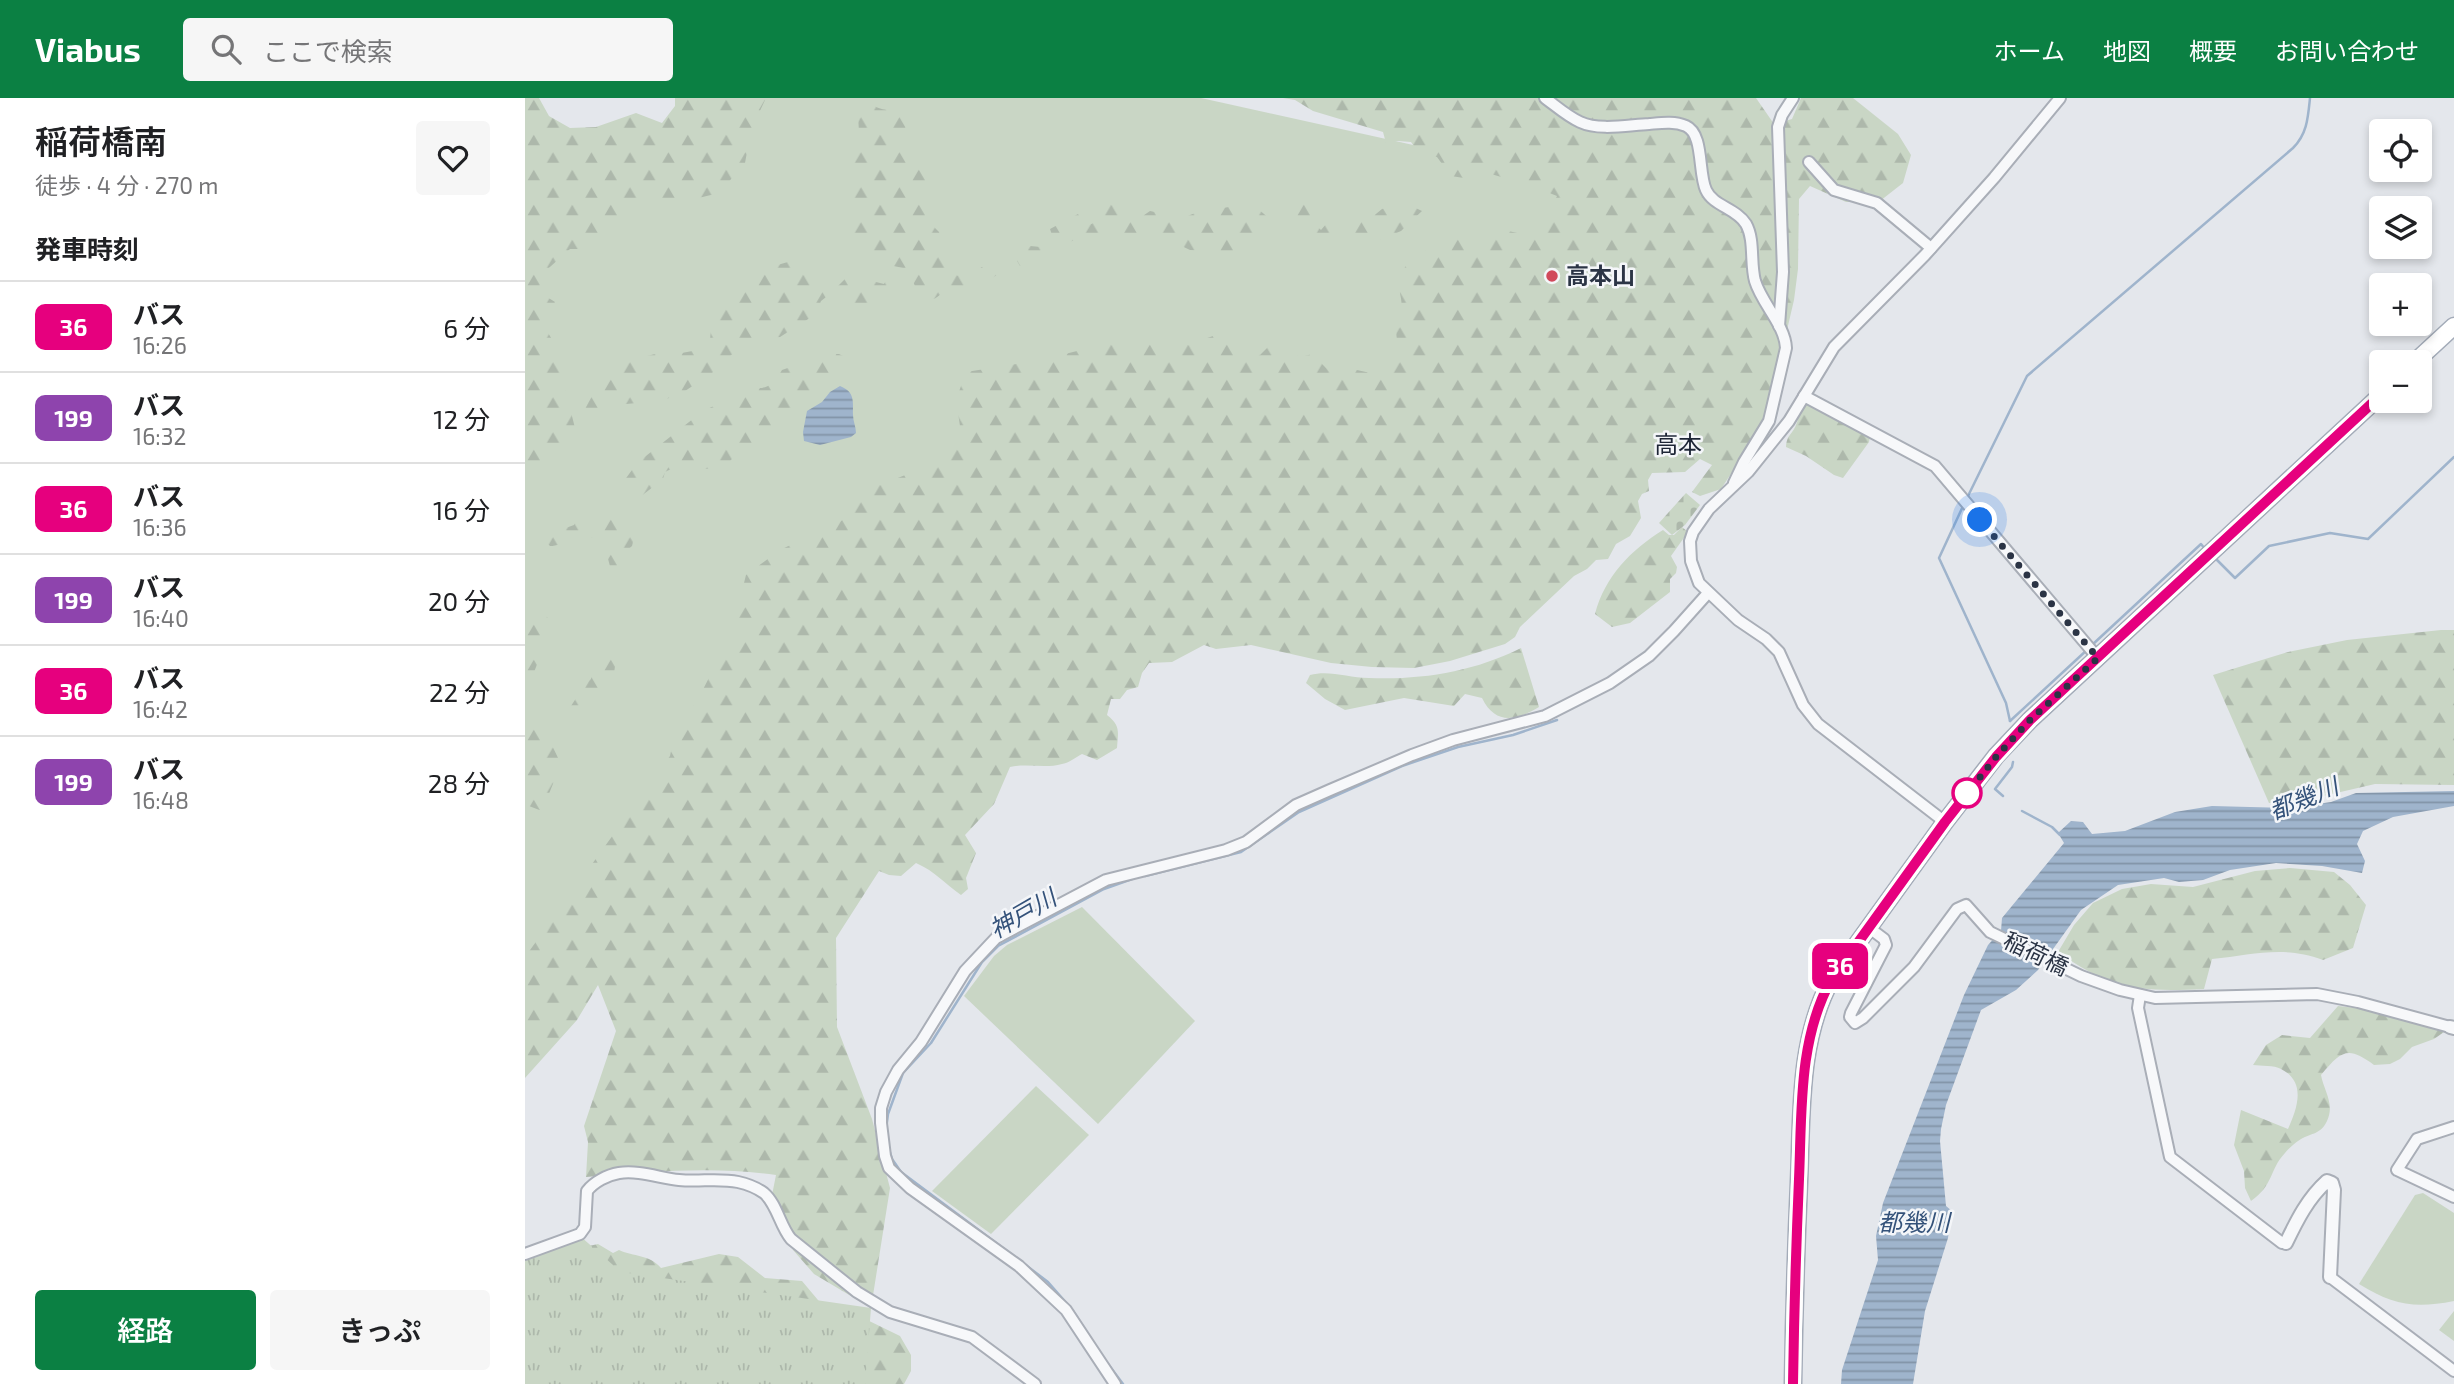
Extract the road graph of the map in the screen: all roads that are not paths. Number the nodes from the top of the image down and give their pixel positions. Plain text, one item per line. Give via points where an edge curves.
1 (1545, 98) edge
2 (1793, 98) edge
3 (2060, 98) edge
4 (1809, 162) dead end
5 (1931, 247) junction
6 (1779, 326) junction
7 (2454, 326) edge
8 (2428, 350) edge
9 (1804, 396) junction
10 (2369, 406) edge
11 (1734, 486) junction
12 (1708, 593) junction
13 (2098, 658) junction
14 (1945, 822) junction
15 (1868, 927) junction
16 (2140, 995) junction
17 (2452, 1027) edge
18 (2454, 1127) edge
19 (2454, 1197) edge
20 (2286, 1243) joint
21 (525, 1254) edge
22 (2330, 1277) joint
23 (2454, 1371) edge
24 (1035, 1384) edge
25 (1115, 1384) edge
26 (1793, 1384) edge

1 - 6 street via 1583,124 1676,122 1689,127 1697,139 1706,191 1734,210 1750,234 1755,282
2 - 6 street via 1778,127 1783,272
3 - 5 street
4 - 5 street via 1835,190 1885,207
5 - 9 street via 1834,347
6 - 11 street via 1786,348 1769,421
7 - 8 main road
9 - 11 street via 1775,440
9 - 13 street via 1935,466
10 - 13 main road
11 - 12 street via 1709,509 1690,541 1694,572
12 - 14 street via 1779,652 1803,705 1818,724
12 - 25 street via 1649,656 1610,683 1545,716 1453,740 1330,790 1296,805 1246,842 1226,850 1106,880 996,938 965,971 887,1092 881,1108 885,1156 910,1188 989,1243 1066,1310
13 - 14 main road via 2021,729
14 - 15 main road
15 - 16 street, 稲荷橋 via 1887,946 1851,1013 1854,1023 1914,967 1960,906 1969,907 1990,932 2081,976
15 - 26 main road via 1821,998 1808,1045 1796,1217
16 - 17 street, 稲荷橋 via 2317,994
16 - 20 street via 2138,1009 2170,1157
18 - 19 street via 2417,1139 2397,1170
20 - 22 street via 2316,1193 2327,1181 2332,1183
21 - 24 street via 580,1234 586,1220 587,1191 617,1174 722,1180 753,1187 770,1200 791,1239 857,1292 898,1315 972,1337
22 - 23 street

